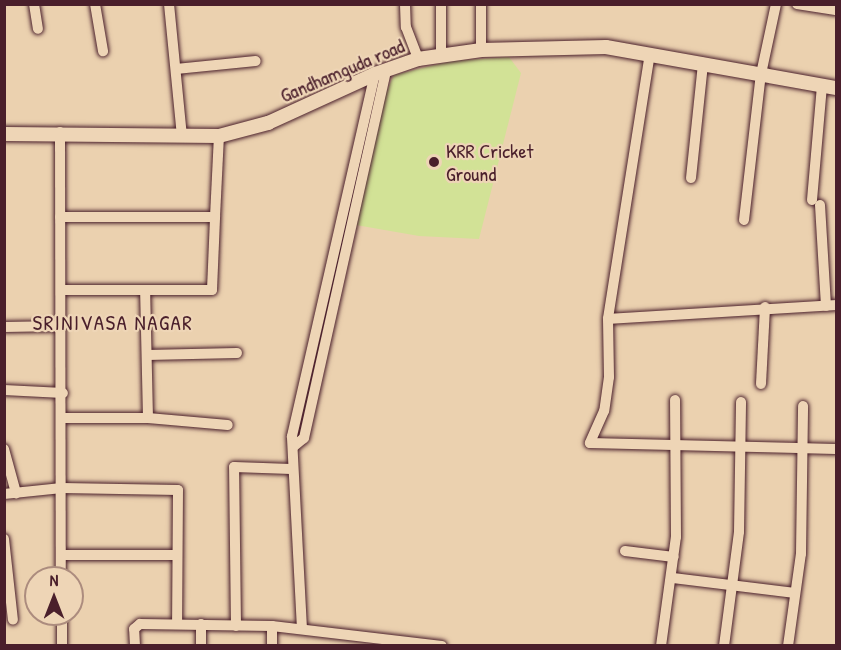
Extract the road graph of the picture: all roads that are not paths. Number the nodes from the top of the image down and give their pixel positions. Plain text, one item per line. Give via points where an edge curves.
1 (34, 4) edge
2 (94, 4) edge
3 (170, 4) edge
4 (405, 4) edge
5 (441, 4) edge
6 (481, 4) edge
7 (776, 4) edge
8 (797, 4) edge
9 (833, 8) edge
10 (38, 29) dead end
11 (481, 50) junction
12 (103, 51) dead end
13 (650, 53) junction
14 (441, 54) junction
15 (418, 59) junction
16 (256, 61) dead end
17 (704, 63) junction
18 (176, 69) junction
19 (380, 72) junction
20 (761, 74) junction
21 (822, 85) junction
22 (837, 88) edge
23 (60, 132) junction
24 (4, 134) edge
25 (182, 136) junction
26 (219, 136) junction
27 (691, 178) dead end
28 (215, 217) junction
29 (60, 218) junction
30 (744, 220) dead end
31 (63, 290) junction
32 (145, 290) junction
33 (831, 305) edge
34 (765, 307) junction
35 (608, 319) junction
36 (61, 326) junction
37 (4, 327) edge
38 (237, 353) dead end
39 (147, 355) junction
40 (761, 384) dead end
41 (4, 390) edge
42 (63, 393) junction
43 (675, 400) dead end
44 (741, 402) dead end
45 (803, 406) dead end
46 (63, 418) junction
47 (148, 418) junction
48 (228, 425) dead end
49 (674, 447) junction
50 (742, 449) junction
51 (837, 449) edge
52 (4, 450) edge
53 (802, 450) junction
54 (291, 469) junction
55 (63, 488) junction
56 (10, 493) edge
57 (4, 539) edge
58 (625, 551) dead end
59 (61, 555) junction
60 (176, 555) junction
61 (674, 557) junction
62 (61, 566) edge
63 (673, 578) junction
64 (732, 585) junction
65 (795, 593) junction
66 (13, 620) dead end
67 (177, 624) junction
68 (201, 624) junction
69 (62, 626) edge
70 (236, 626) junction
71 (272, 626) junction
72 (302, 629) junction
73 (62, 645) edge
74 (135, 645) edge
75 (201, 645) edge
76 (272, 645) edge
77 (442, 645) edge
78 (661, 645) edge
79 (724, 645) edge
80 (788, 645) edge

1 - 10 street
2 - 12 street
3 - 18 street
4 - 15 street via 406,27
5 - 14 street
6 - 11 street
7 - 20 street
8 - 9 street
11 - 13 street, Gandhamguda road via 606,47
11 - 14 street, Gandhamguda road
13 - 17 street, Gandhamguda road
13 - 35 street
14 - 15 street, Gandhamguda road
15 - 19 street, Gandhamguda road
16 - 18 street
17 - 20 street, Gandhamguda road
17 - 27 street
18 - 25 street
19 - 26 street, Gandhamguda road via 268,123
19 - 54 street via 320,344 292,436
20 - 21 street, Gandhamguda road
20 - 30 street
21 - 22 street, Gandhamguda road
21 - 33 street via 816,203
23 - 24 street, Gandhamguda road
23 - 25 street, Gandhamguda road
23 - 29 street
25 - 26 street, Gandhamguda road
26 - 28 street
28 - 29 street
28 - 32 street via 212,290
29 - 31 street
31 - 32 street
31 - 36 street
32 - 39 street
33 - 34 street
34 - 35 street
34 - 40 street
35 - 49 street via 609,377 604,411 590,444
36 - 37 street
36 - 42 street
38 - 39 street
39 - 47 street
41 - 42 street
42 - 46 street
43 - 49 street
44 - 50 street
45 - 53 street
46 - 47 street
46 - 55 street
47 - 48 street
49 - 50 street
49 - 61 street
50 - 53 street
50 - 64 street
51 - 53 street
52 - 56 street
53 - 65 street via 801,554
54 - 70 street via 234,466
54 - 72 street
55 - 56 street
55 - 59 street
55 - 60 street via 178,490
57 - 66 street
58 - 61 street
59 - 60 street
59 - 62 street
60 - 67 street
61 - 63 street
63 - 64 street
63 - 78 street
64 - 65 street
64 - 79 street
65 - 80 street
67 - 68 street
67 - 74 street via 135,626
68 - 70 street
68 - 75 street
69 - 73 street
70 - 71 street
71 - 72 street
71 - 76 street
72 - 77 street

